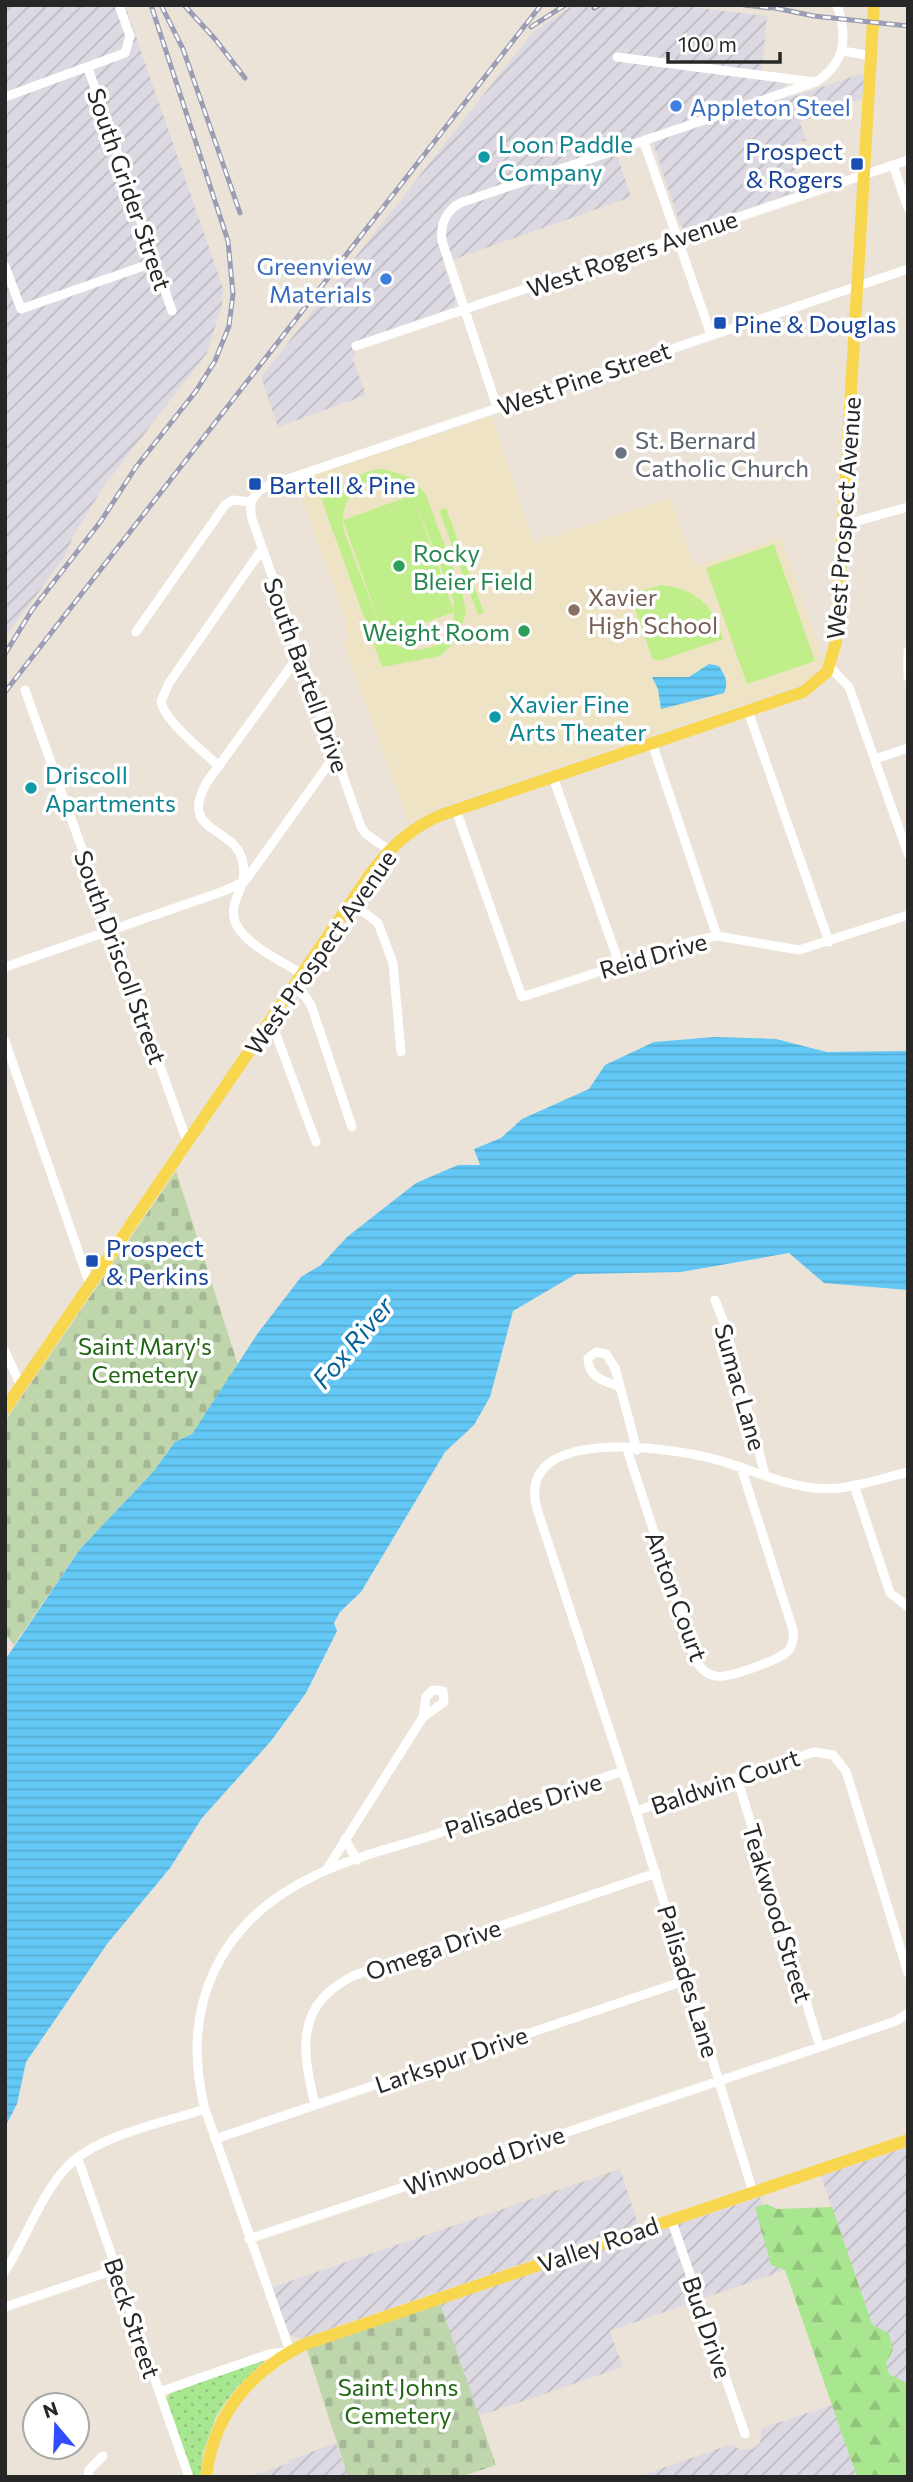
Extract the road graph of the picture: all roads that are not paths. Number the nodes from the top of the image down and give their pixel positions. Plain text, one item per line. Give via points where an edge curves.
1 (119, 5) edge
2 (837, 5) edge
3 (874, 5) edge
4 (843, 51) junction
5 (871, 56) junction
6 (617, 57) dead end
7 (88, 68) junction
8 (816, 82) junction
9 (5, 97) edge
10 (644, 142) junction
11 (908, 160) edge
12 (893, 165) junction
13 (864, 175) junction
14 (908, 208) edge
15 (678, 238) junction
16 (155, 262) junction
17 (5, 266) edge
18 (908, 269) edge
19 (857, 286) junction
20 (465, 310) junction
21 (172, 311) dead end
22 (711, 335) junction
23 (356, 346) dead end
24 (497, 407) junction
25 (251, 502) junction
26 (908, 507) edge
27 (843, 525) junction
28 (262, 549) junction
29 (136, 632) dead end
30 (908, 651) edge
31 (300, 654) junction
32 (830, 667) junction
33 (908, 677) edge
34 (25, 690) dead end
35 (748, 711) junction
36 (652, 743) junction
37 (908, 748) edge
38 (337, 758) junction
39 (875, 759) junction
40 (219, 766) junction
41 (552, 777) junction
42 (456, 810) junction
43 (389, 850) junction
44 (908, 854) edge
45 (245, 881) junction
46 (352, 903) junction
47 (908, 915) edge
48 (111, 930) junction
49 (717, 936) junction
50 (829, 942) junction
51 (619, 963) junction
52 (5, 967) edge
53 (302, 974) junction
54 (293, 988) junction
55 (269, 1024) junction
56 (5, 1041) edge
57 (401, 1052) dead end
58 (352, 1127) dead end
59 (316, 1142) dead end
60 (188, 1144) junction
61 (90, 1285) junction
62 (715, 1300) dead end
63 (5, 1351) edge
64 (21, 1386) junction
65 (618, 1386) dead end
66 (5, 1409) edge
67 (632, 1450) junction
68 (741, 1467) junction
69 (908, 1472) edge
70 (765, 1475) junction
71 (854, 1485) junction
72 (908, 1607) edge
73 (423, 1717) dead end
74 (623, 1771) junction
75 (737, 1778) junction
76 (636, 1811) junction
77 (345, 1839) junction
78 (357, 1860) junction
79 (327, 1870) junction
80 (656, 1873) junction
81 (908, 1973) edge
82 (687, 1980) junction
83 (908, 2013) edge
84 (820, 2048) junction
85 (719, 2081) junction
86 (315, 2105) junction
87 (205, 2109) junction
88 (215, 2139) junction
89 (908, 2140) edge
90 (78, 2158) junction
91 (753, 2192) junction
92 (671, 2219) junction
93 (250, 2239) junction
94 (117, 2269) junction
95 (5, 2271) edge
96 (5, 2306) edge
97 (290, 2351) junction
98 (159, 2392) junction
99 (745, 2434) dead end
100 (103, 2456) dead end
101 (88, 2477) edge
102 (189, 2477) edge
103 (206, 2477) edge

1 - 7 street via 130,36 127,51
2 - 4 street via 844,29
3 - 5 main road, West Prospect Avenue
4 - 5 street
4 - 8 street via 833,69
5 - 13 main road, West Prospect Avenue
6 - 8 street
7 - 9 street
7 - 16 street, South Grider Street
8 - 10 street
10 - 15 street
10 - 20 street via 460,203 445,217 442,241
11 - 12 street, West Rogers Avenue
12 - 13 street, West Rogers Avenue
12 - 14 street
13 - 15 street, West Rogers Avenue
13 - 19 main road, West Prospect Avenue
15 - 20 street, West Rogers Avenue
15 - 22 street
16 - 17 street via 21,309
16 - 21 street, South Grider Street
18 - 19 street, West Pine Street
19 - 22 street, West Pine Street
19 - 27 main road, West Prospect Avenue
20 - 23 street, West Rogers Avenue
20 - 24 street
22 - 24 street, West Pine Street
24 - 25 street, West Pine Street via 260,489
25 - 28 street, South Bartell Drive via 251,519
25 - 29 street via 233,499 225,505
26 - 27 street
27 - 32 main road, West Prospect Avenue via 836,642
28 - 31 street, South Bartell Drive
28 - 40 street via 161,701 169,721
30 - 33 street
31 - 38 street, South Bartell Drive
31 - 40 street
32 - 35 main road, West Prospect Avenue via 807,690
32 - 39 street via 848,683
34 - 48 street, South Driscoll Street
35 - 36 main road, West Prospect Avenue
35 - 50 street
36 - 41 main road, West Prospect Avenue
36 - 49 street
37 - 39 street
38 - 43 street, South Bartell Drive via 363,831
38 - 45 street
39 - 44 street
40 - 45 street via 202,794 200,813 207,827 238,852
41 - 42 main road, West Prospect Avenue
41 - 51 street
42 - 43 main road, West Prospect Avenue via 416,827
42 - 51 street, Reid Drive via 522,997
43 - 46 main road, West Prospect Avenue
45 - 48 street
45 - 53 street via 235,901 236,925
46 - 53 main road, West Prospect Avenue
46 - 57 street via 378,923 393,963
47 - 50 street, Reid Drive
48 - 52 street
48 - 60 street, South Driscoll Street
49 - 50 street, Reid Drive via 791,950
49 - 51 street, Reid Drive
53 - 54 main road, West Prospect Avenue
54 - 55 main road, West Prospect Avenue
54 - 58 street via 310,1005
55 - 59 street
55 - 60 main road, West Prospect Avenue
56 - 61 street
60 - 61 main road, West Prospect Avenue
61 - 64 main road, West Prospect Avenue
62 - 70 street, Sumac Lane
63 - 64 street
64 - 66 main road, West Prospect Avenue
65 - 67 street
67 - 68 street, Palisades Drive via 681,1452
67 - 68 street, Anton Court via 695,1658 715,1676 777,1658 793,1640
67 - 74 street, Palisades Drive via 575,1450 552,1459 539,1473 534,1499
68 - 70 street, Palisades Drive
69 - 71 street, Palisades Drive
70 - 71 street, Palisades Drive via 815,1488
71 - 72 street via 890,1593
73 - 77 street
74 - 76 street, Palisades Lane
74 - 78 street, Palisades Drive
75 - 76 street, Baldwin Court
75 - 81 street, Baldwin Court via 814,1752 828,1752 840,1761
75 - 84 street, Teakwood Street
76 - 80 street, Palisades Lane
77 - 78 street
77 - 79 street
78 - 79 street, Palisades Drive
79 - 87 street, Palisades Drive via 260,1910 220,1958 198,2025 197,2069
80 - 82 street, Palisades Lane
80 - 86 street, Omega Drive via 339,1983 321,2000 306,2030 304,2055
82 - 85 street, Palisades Lane
82 - 86 street, Larkspur Drive
83 - 84 street
84 - 85 street
85 - 91 street, Palisades Lane
85 - 93 street, Winwood Drive
86 - 88 street, Larkspur Drive
87 - 88 street, Palisades Drive
87 - 90 street via 101,2144
88 - 93 street, Palisades Drive
89 - 91 main road, Valley Road
90 - 94 street, Beck Street
90 - 95 street via 61,2175
91 - 92 main road, Valley Road
92 - 97 main road, Valley Road via 344,2328
92 - 99 street, Bud Drive
93 - 97 street, Palisades Drive
94 - 96 street
94 - 98 street, Beck Street
97 - 98 street, Valley Road
97 - 103 main road, Valley Road via 264,2368 232,2402 211,2445
98 - 102 street, Beck Street
100 - 101 street

